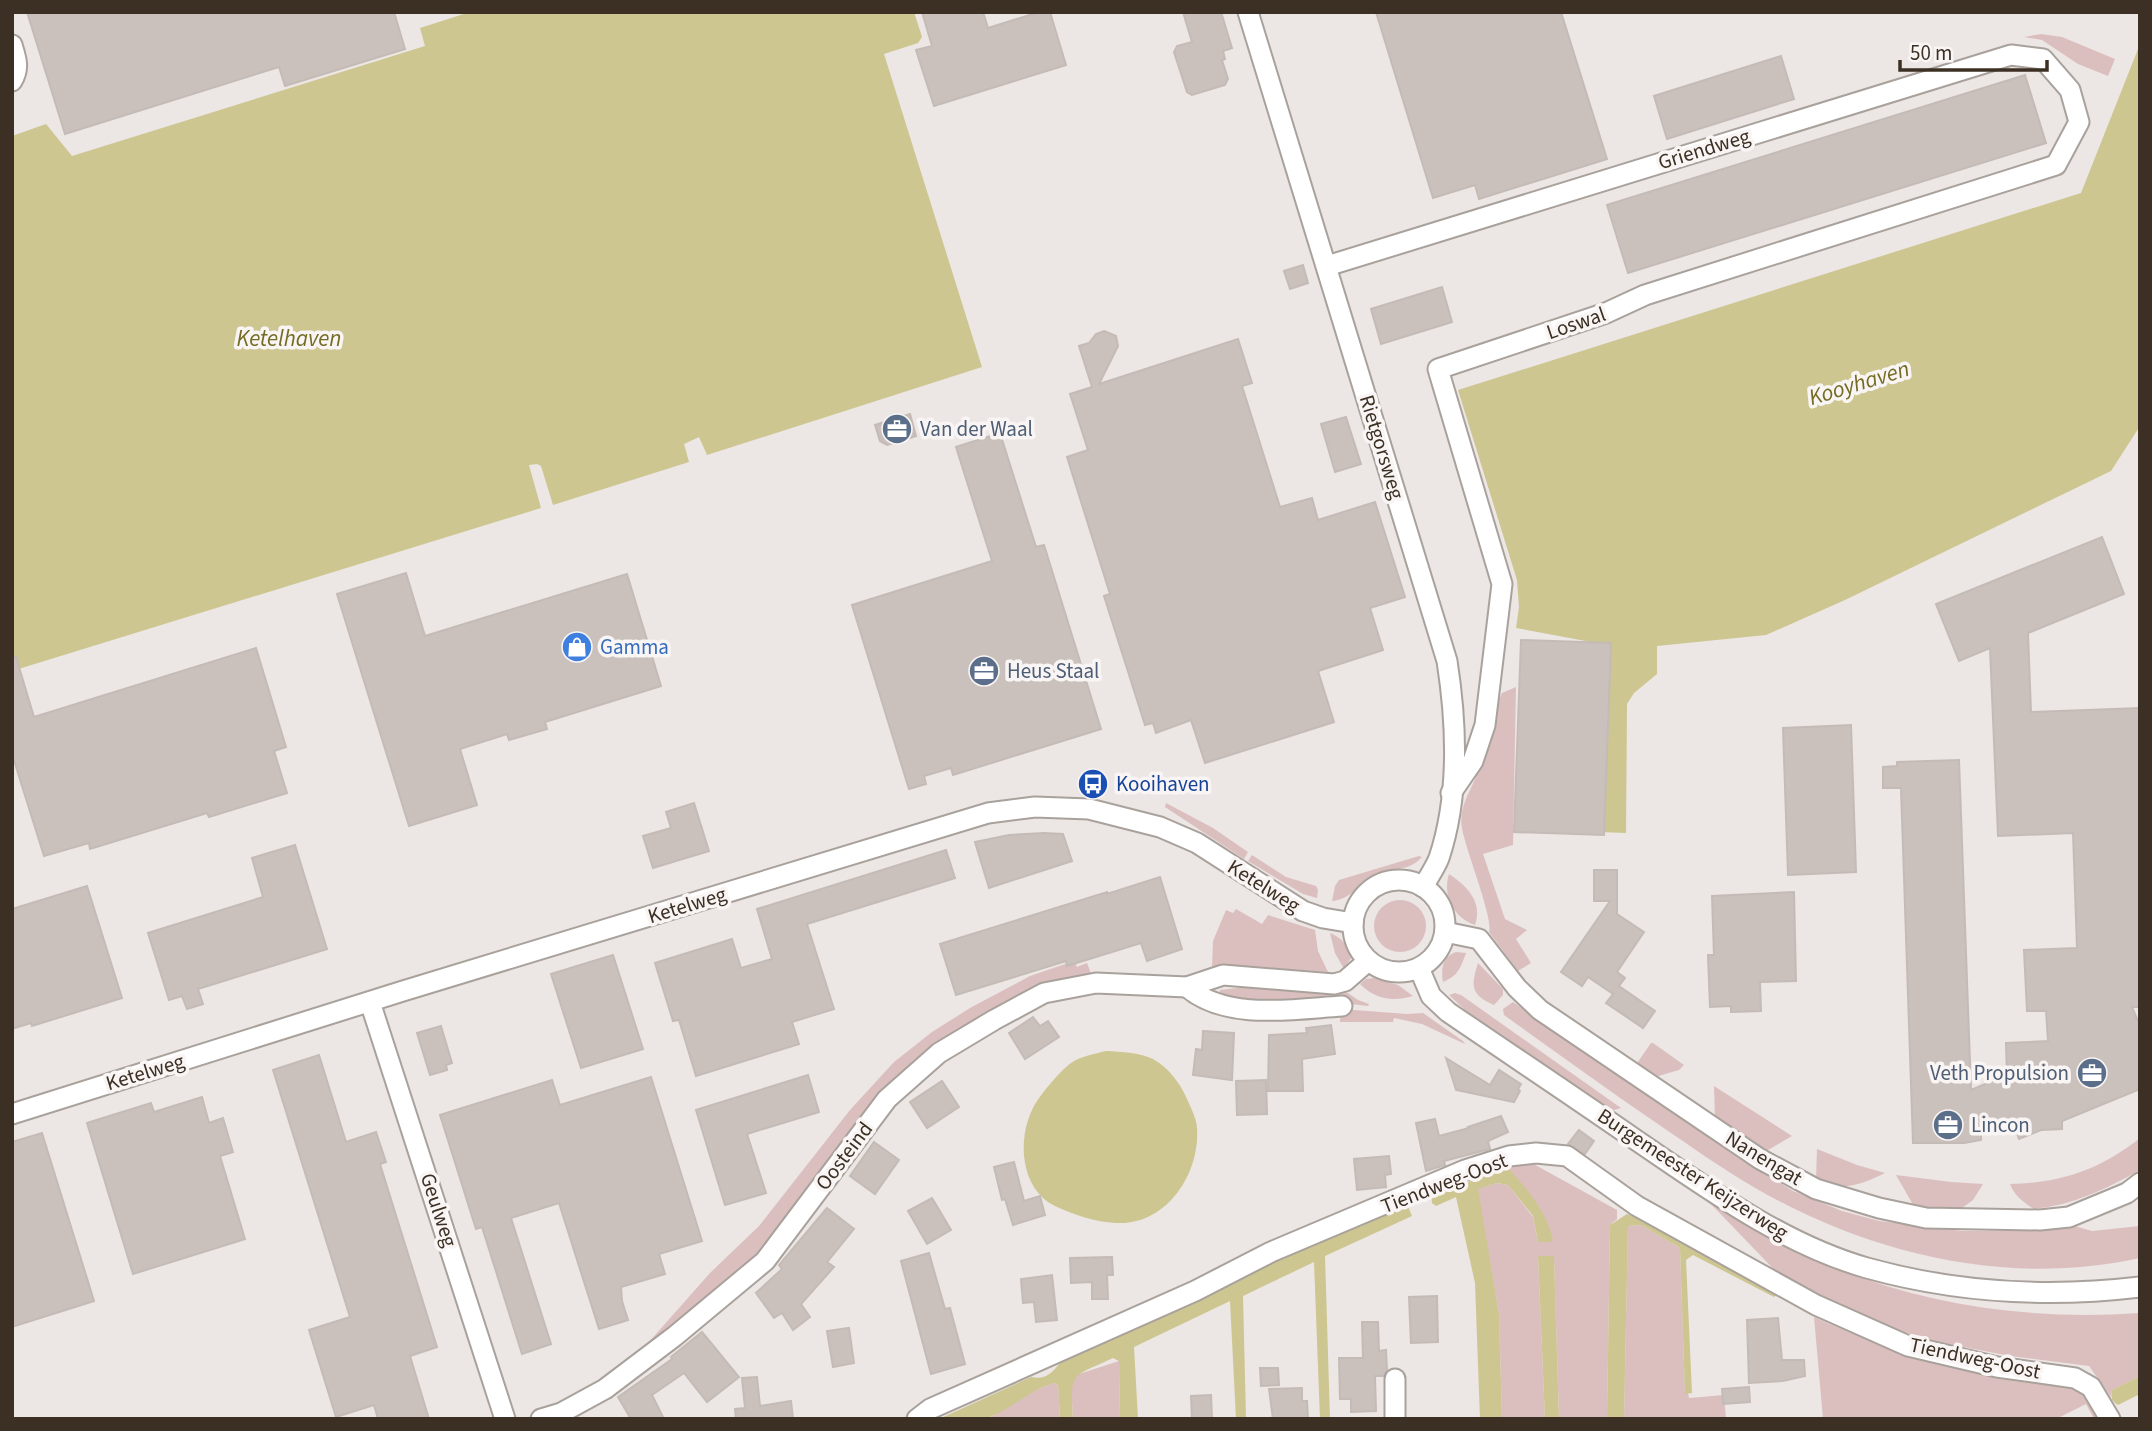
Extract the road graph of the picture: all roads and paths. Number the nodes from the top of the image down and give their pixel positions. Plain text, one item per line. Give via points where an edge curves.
1 (1248, 12) edge
2 (12, 45) edge
3 (12, 80) edge
4 (2070, 90) joint
5 (1326, 265) junction
6 (1451, 793) junction
7 (1423, 887) junction
8 (1353, 923) junction
9 (1445, 932) junction
10 (1368, 961) junction
11 (1419, 968) junction
12 (1187, 987) junction
13 (370, 1002) junction
14 (1342, 1006) dead end
15 (12, 1114) edge
16 (2140, 1183) edge
17 (2140, 1287) edge
18 (1395, 1378) dead end
19 (505, 1419) edge
20 (541, 1419) edge
21 (917, 1419) edge
22 (1395, 1419) edge
23 (2110, 1419) edge

1 - 5 street, Rietgorsweg
2 - 3 street via 17,61
4 - 5 street, Griendweg via 2043,59 2011,55
4 - 6 street, Loswal via 2080,122 2056,165 1645,295 1606,313 1438,369 1502,584 1485,725 1473,761
5 - 6 street, Rietgorsweg via 1447,661 1455,728
6 - 7 street, Rietgorsweg via 1438,859
7 - 8 street via 1404,880 1378,885 1362,898
7 - 9 street via 1441,906
8 - 10 street via 1356,944
8 - 13 street, Ketelweg via 1303,911 1196,843 1160,827 1089,809 1035,807 988,813
9 - 11 street via 1437,954
9 - 16 street, Nanengat via 1479,940 1540,1010 1760,1159 1816,1189 1926,1218 2040,1220 2069,1217
10 - 11 street via 1393,972
10 - 12 street, Oosteind via 1345,981 1334,984 1223,975
11 - 17 street, Burgemeester Keijzerweg via 1431,996 1448,1012 1691,1178 1812,1247 1865,1267 1946,1286 2021,1293
12 - 14 street, Oosteind via 1219,1006 1275,1010
12 - 20 street, Oosteind via 1096,983 1044,993 939,1053 887,1099 765,1261 605,1389
13 - 15 street, Ketelweg
13 - 19 street, Geulweg
18 - 22 street
21 - 23 street, Tiendweg-Oost via 1271,1252 1465,1170 1536,1153 1567,1156 1637,1206 1816,1305 1908,1346 1997,1367 2075,1378 2091,1387

